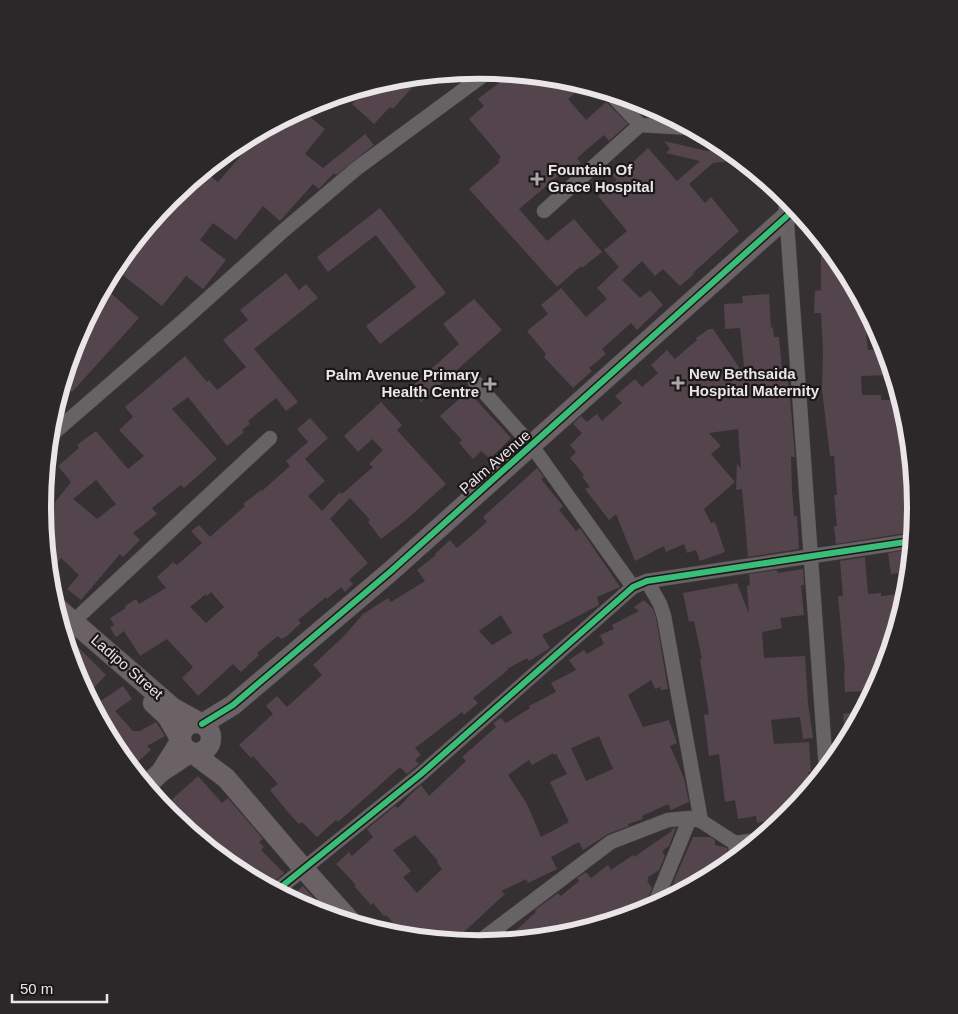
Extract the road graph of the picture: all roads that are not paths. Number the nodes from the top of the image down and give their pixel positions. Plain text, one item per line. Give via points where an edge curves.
1 (480, 79) edge
2 (620, 103) edge
3 (640, 125) junction
4 (675, 127) edge
5 (785, 209) edge
6 (544, 211) dead end
7 (789, 213) edge
8 (474, 382) dead end
9 (58, 430) edge
10 (270, 438) dead end
11 (532, 446) junction
12 (905, 542) edge
13 (810, 556) junction
14 (646, 581) junction
15 (633, 587) junction
16 (67, 623) edge
17 (68, 626) edge
18 (69, 626) edge
19 (206, 729) junction
20 (186, 746) junction
21 (825, 758) edge
22 (226, 778) junction
23 (151, 781) edge
24 (696, 819) junction
25 (744, 842) edge
26 (735, 843) junction
27 (735, 849) edge
28 (302, 868) junction
29 (281, 886) edge
30 (659, 895) edge
31 (343, 912) edge
32 (488, 935) edge

1 - 9 street via 349,176
2 - 3 street
3 - 4 street
3 - 6 street
5 - 11 street, Palm Avenue
7 - 13 street
8 - 11 street
10 - 16 street
11 - 15 street
11 - 19 street, Palm Avenue
12 - 13 street
13 - 14 street
13 - 21 street
14 - 15 street
14 - 24 street via 664,616
15 - 28 street via 422,774
17 - 19 street, Ladipo Street via 173,708
18 - 20 street, Ladipo Street via 167,716
19 - 20 street, Palm Avenue via 193,723 185,728 181,736
19 - 22 street, Ladipo Street
20 - 22 street, Ladipo Street
20 - 23 street
22 - 28 street, Ladipo Street
24 - 26 street
24 - 30 street
24 - 32 street via 668,820 611,842
25 - 26 street
26 - 27 street
28 - 29 street
28 - 31 street, Ladipo Street

